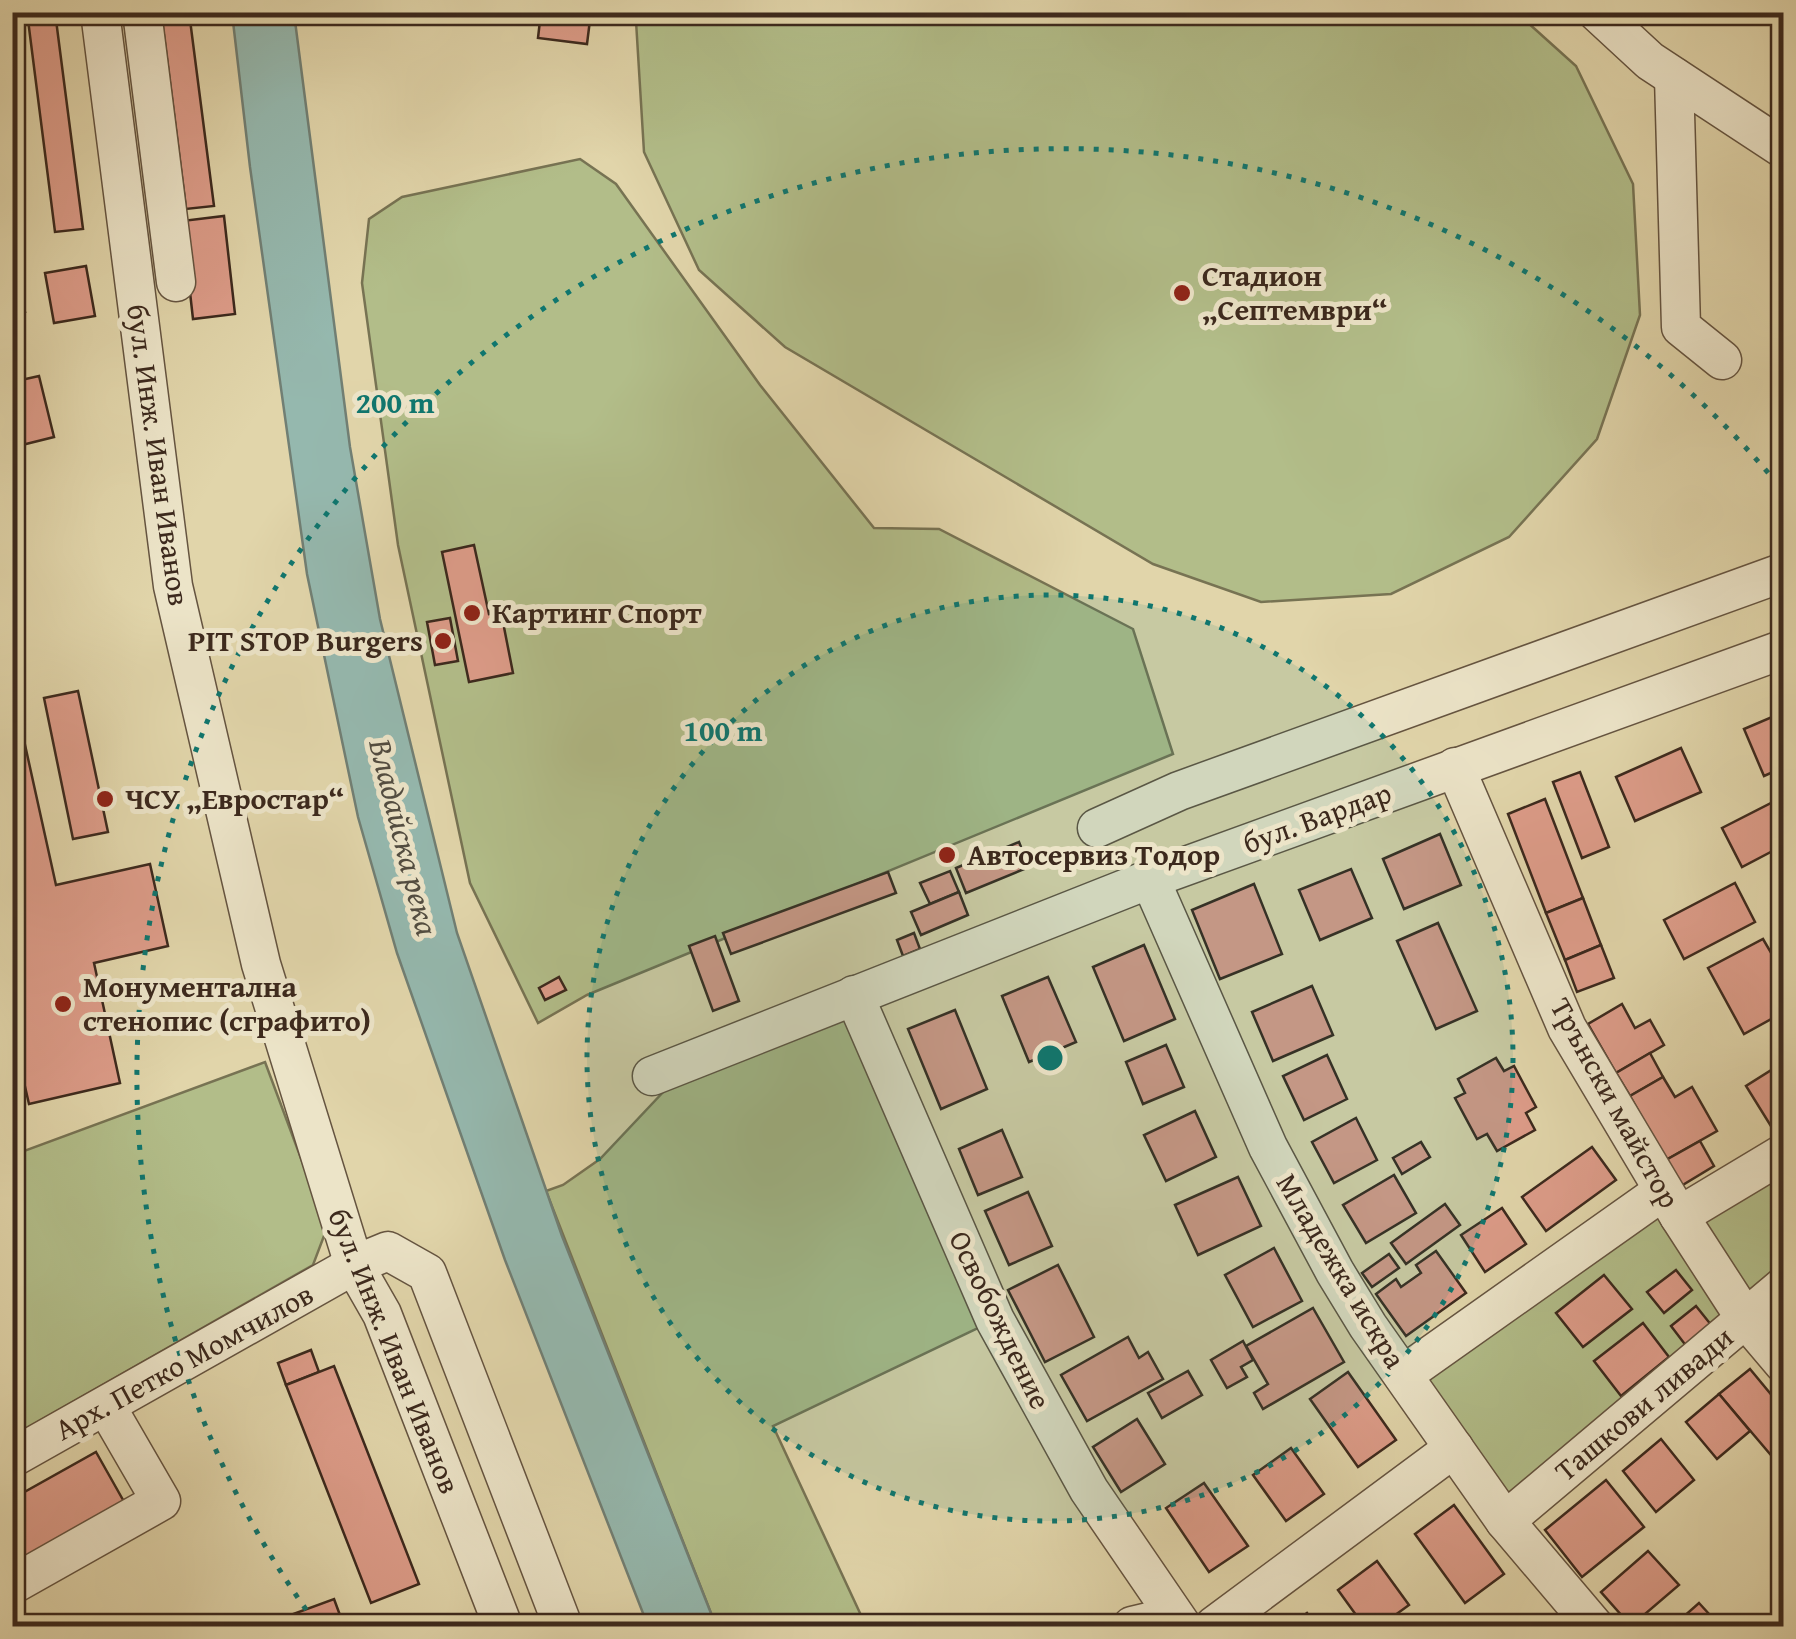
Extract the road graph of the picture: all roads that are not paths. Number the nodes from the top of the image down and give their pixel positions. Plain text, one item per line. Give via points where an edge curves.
1 (100, 12) edge
2 (142, 12) edge
3 (1597, 12) edge
4 (1674, 77) junction
5 (1784, 150) edge
6 (176, 282) dead end
7 (1722, 360) dead end
8 (1784, 572) edge
9 (1784, 649) edge
10 (1455, 767) junction
11 (1097, 828) dead end
12 (1150, 879) junction
13 (854, 995) junction
14 (652, 1076) dead end
15 (1784, 1153) edge
16 (1671, 1204) junction
17 (354, 1265) junction
18 (1784, 1286) edge
19 (1745, 1318) junction
20 (1784, 1364) edge
21 (1402, 1376) junction
22 (106, 1406) junction
23 (1454, 1448) junction
24 (12, 1458) edge
25 (1505, 1521) junction
26 (12, 1584) edge
27 (1178, 1621) edge
28 (502, 1626) edge
29 (563, 1626) edge
30 (1132, 1626) edge
31 (1214, 1626) edge
32 (1594, 1626) edge

1 - 17 street, бул. Инж. Иван Иванов via 173,586 261,964
2 - 6 street
3 - 4 street
4 - 5 street
4 - 7 street via 1680,327
8 - 11 street via 1179,791
9 - 10 street, бул. Вардар
10 - 12 street, бул. Вардар
10 - 16 street, Трънски майстор via 1567,1028
12 - 13 street, бул. Вардар
12 - 21 street, Младежка искра via 1268,1146 1334,1272
13 - 14 street, бул. Вардар
13 - 27 street, Освобождение via 994,1320 1062,1446
15 - 16 street
16 - 19 street, Трънски майстор
16 - 21 street
17 - 22 street, Арх. Петко Момчилов
17 - 28 street, бул. Инж. Иван Иванов via 382,1314
17 - 29 street via 388,1251 427,1273
18 - 19 street, Ташкови ливади
19 - 20 street, Трънски майстор
19 - 25 street, Ташкови ливади
21 - 23 street, Младежка искра
22 - 24 street, Арх. Петко Момчилов
22 - 26 street via 161,1501
23 - 25 street, Младежка искра
23 - 31 street
25 - 32 street, Младежка искра
27 - 30 street

